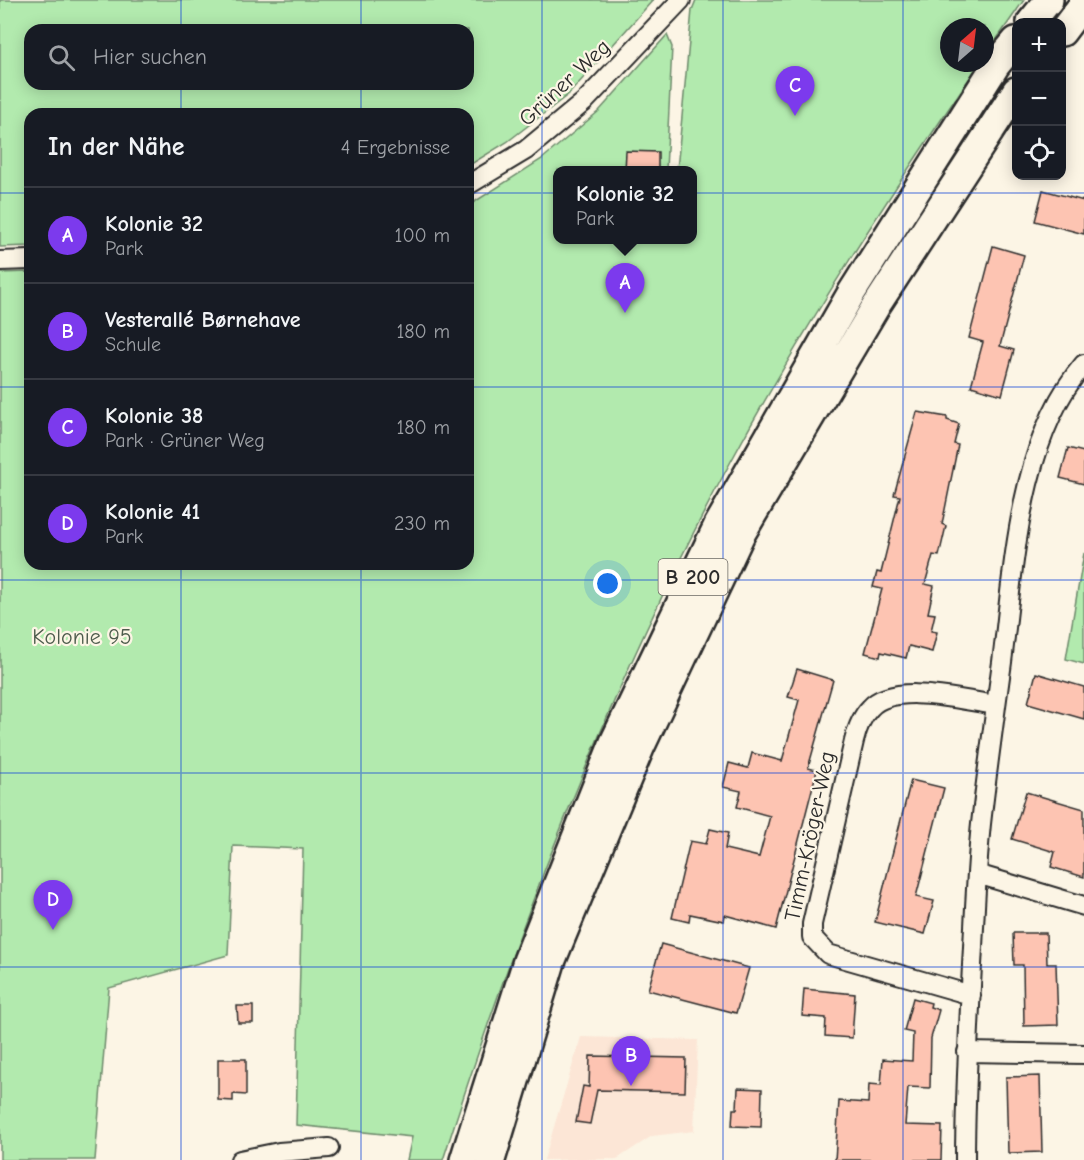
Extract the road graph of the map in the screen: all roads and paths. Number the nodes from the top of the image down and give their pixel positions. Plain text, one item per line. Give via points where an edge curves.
1 (681, 0) edge
2 (1049, 0) edge
3 (1084, 3) edge
4 (1034, 18) edge
5 (1066, 27) edge
6 (1012, 46) edge
7 (1012, 99) edge
8 (474, 181) edge
9 (24, 260) edge
10 (0, 261) edge
11 (1084, 364) edge
12 (996, 705) junction
13 (977, 874) junction
14 (1084, 906) edge
15 (970, 995) junction
16 (967, 1052) junction
17 (1084, 1054) edge
18 (329, 1149) dead end
19 (240, 1160) edge
20 (464, 1160) edge
21 (491, 1160) edge
22 (965, 1160) edge

1 - 8 street, Grüner Weg via 584,102 526,150
2 - 4 highway
3 - 5 highway
6 - 20 highway, B 200 via 852,292 717,525 614,742 527,961
7 - 21 highway, B 200 via 876,306 741,534 640,748 551,962
9 - 10 street
11 - 12 street via 1067,384 1045,428 1029,489
12 - 13 street
12 - 15 street, Timm-Kröger-Weg via 911,693 887,696 871,706 854,741 812,924 812,937 828,954
13 - 14 street
13 - 15 street
15 - 16 street
16 - 17 street
16 - 22 street
18 - 19 street via 279,1152

